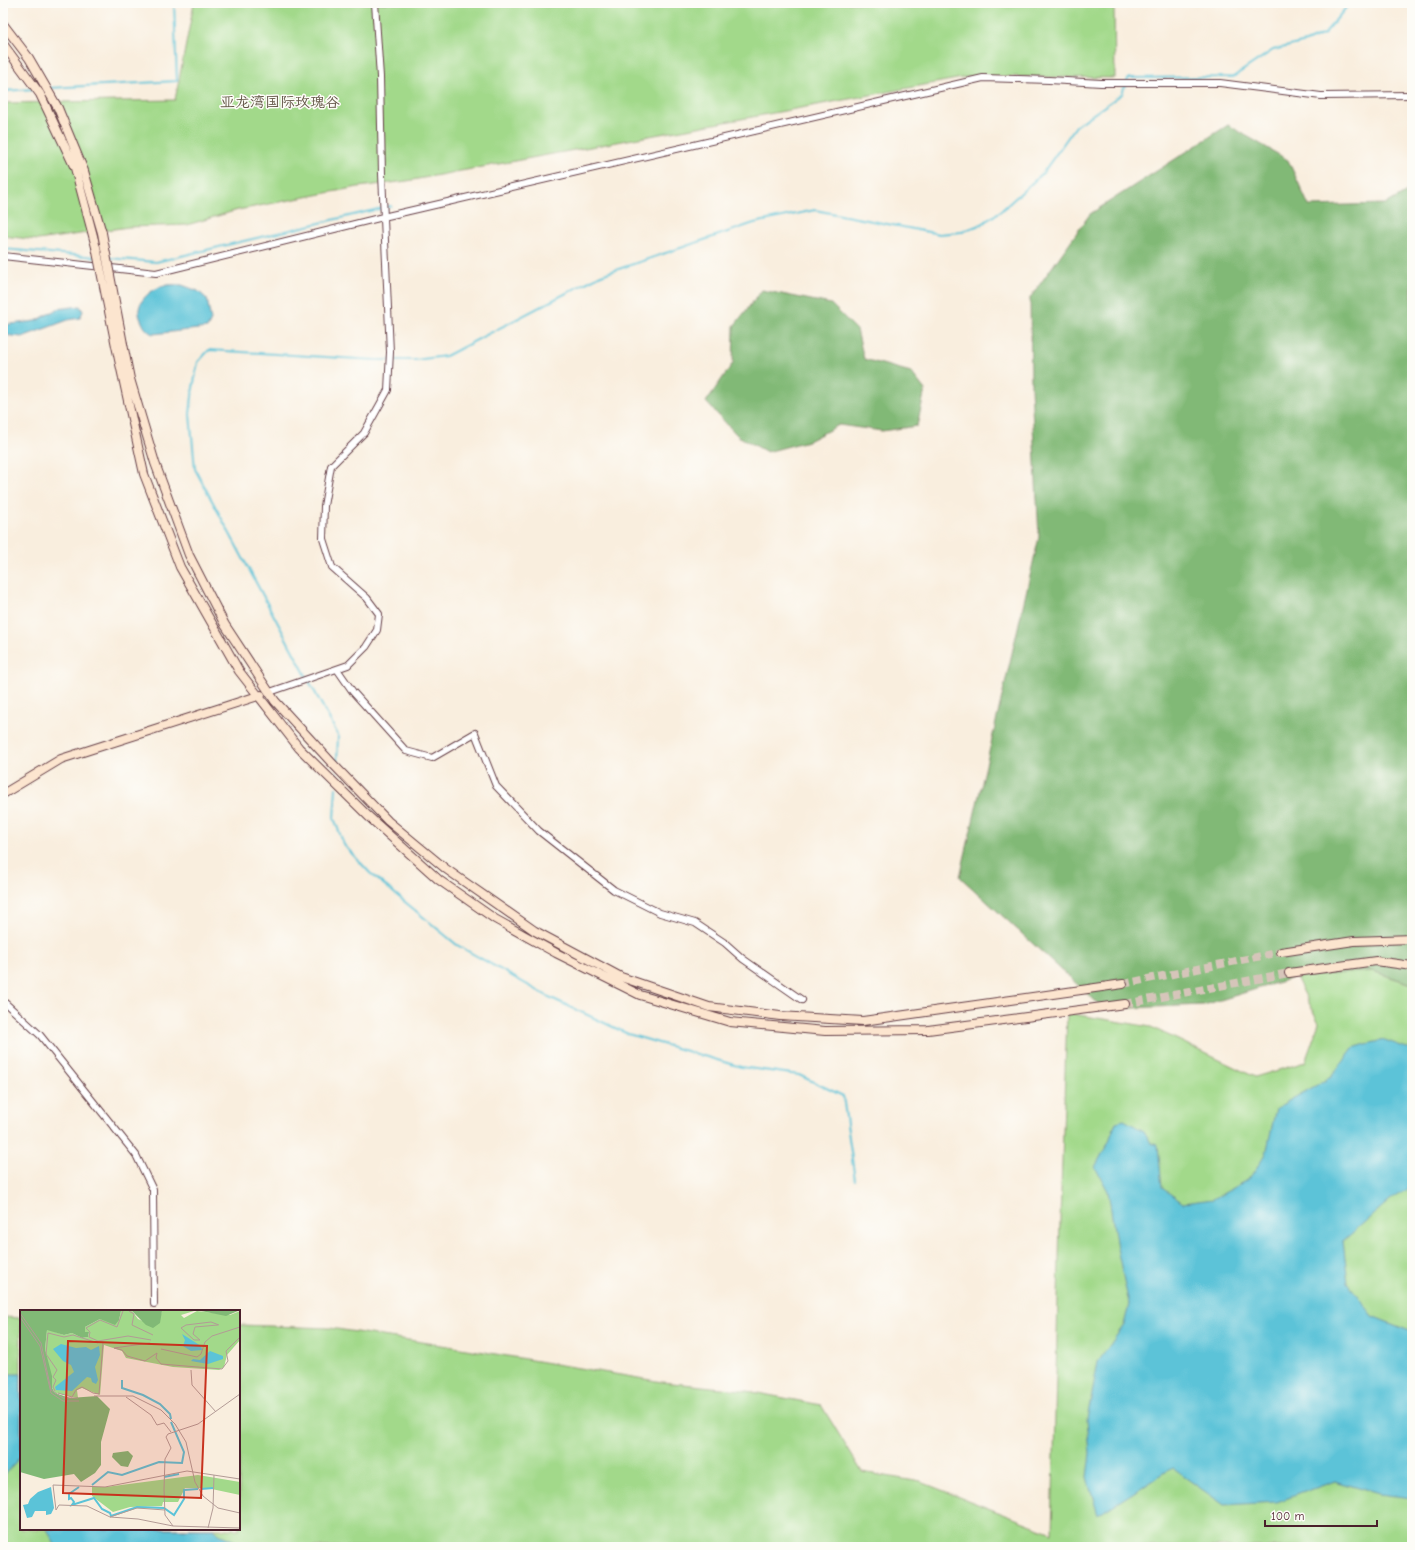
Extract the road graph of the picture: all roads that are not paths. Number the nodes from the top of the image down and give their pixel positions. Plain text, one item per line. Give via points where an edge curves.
1 (375, 3) edge
2 (3, 24) edge
3 (3, 44) edge
4 (1412, 95) edge
5 (383, 217) junction
6 (3, 256) edge
7 (120, 345) junction
8 (337, 669) junction
9 (270, 692) joint
10 (258, 696) junction
11 (3, 794) edge
12 (432, 858) junction
13 (423, 866) junction
14 (465, 883) junction
15 (460, 894) junction
16 (1412, 940) edge
17 (1281, 952) tunnel mouth
18 (1412, 966) edge
19 (1289, 973) tunnel mouth
20 (1123, 984) tunnel mouth
21 (802, 1000) dead end
22 (3, 1001) edge
23 (1125, 1004) tunnel mouth
24 (154, 1304) dead end

1 - 5 street via 380,77
2 - 7 main road, bridge via 28,58 58,108 84,171 102,233
3 - 7 main road, bridge via 40,94 75,168
4 - 5 street via 1321,96 1220,83 1101,84 983,78
5 - 6 street via 156,273
5 - 8 street via 390,352 388,390 364,433 331,466 325,499 323,539 332,567 367,598 380,614 377,630 366,647 348,665
7 - 10 main road via 144,474 180,567 239,671
7 - 12 main road via 155,463 188,555 225,625 275,701 388,821
8 - 9 street
8 - 21 street via 353,692 406,751 432,758 475,733 496,786 539,831 614,890 660,913 695,923
9 - 10 main road
10 - 11 main road via 61,759
10 - 13 main road via 299,748
12 - 13 main road via 436,866 434,870
12 - 14 main road
13 - 15 main road
14 - 15 main road via 457,879 451,881 451,885
14 - 20 main road via 535,931 621,977 708,1006 780,1016 862,1020
15 - 23 main road via 495,919 640,995 730,1022 825,1031 928,1030
16 - 17 main road via 1354,941
18 - 19 main road via 1376,961
22 - 24 street via 40,1035 136,1155 153,1190

